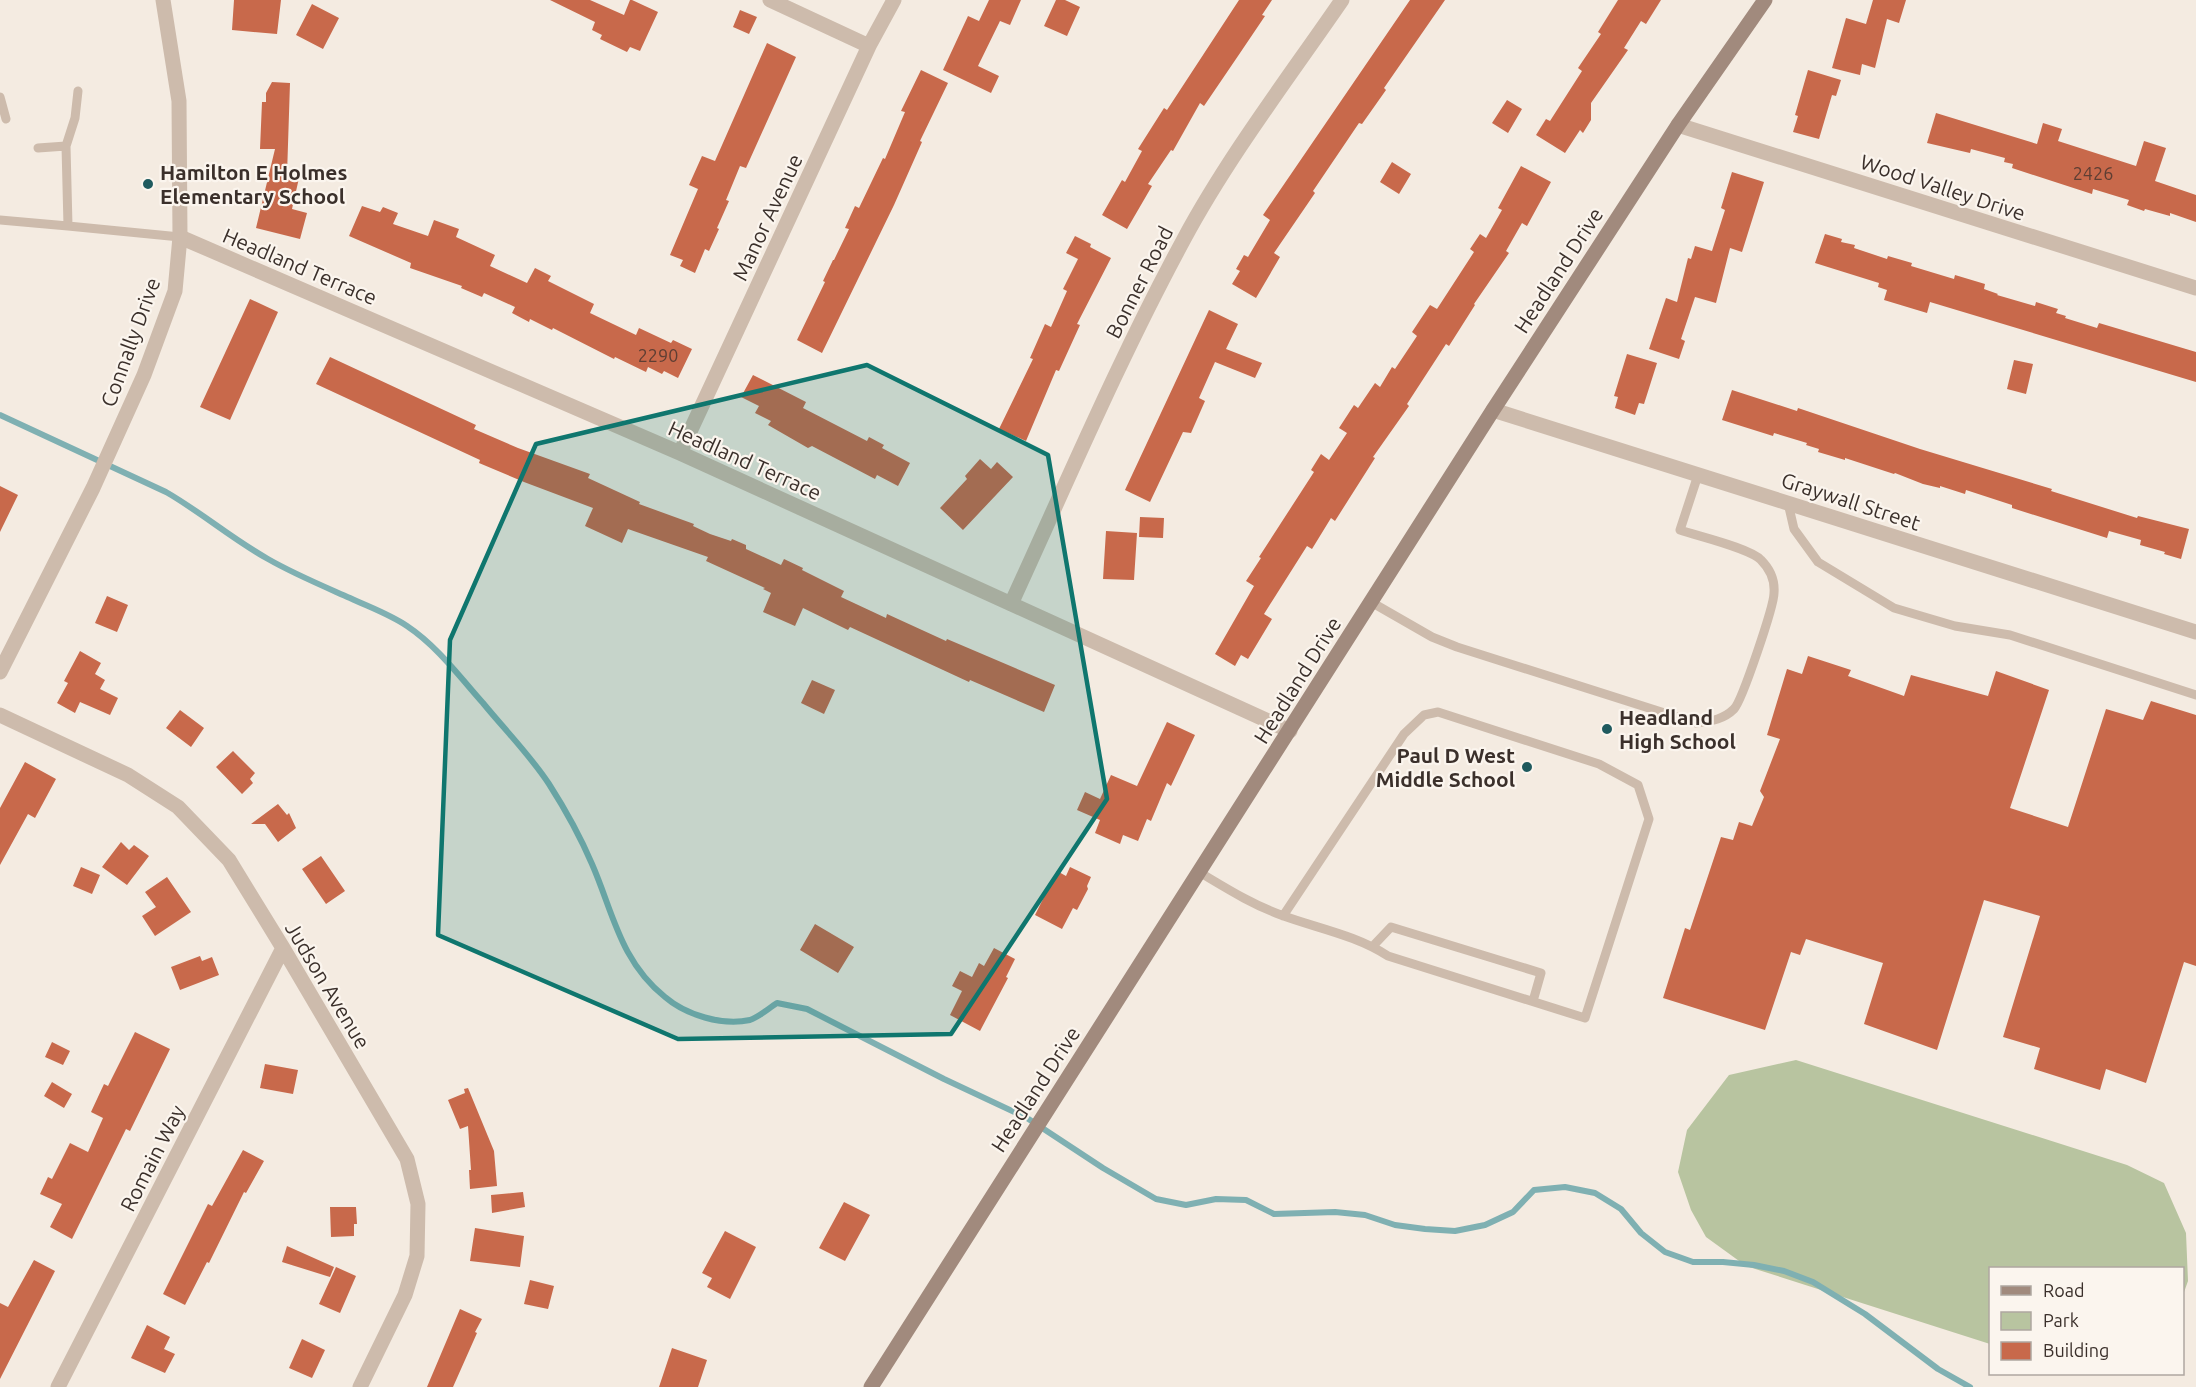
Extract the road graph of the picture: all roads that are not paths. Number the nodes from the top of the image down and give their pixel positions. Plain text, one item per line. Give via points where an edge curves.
1 (163, 0) edge
2 (770, 0) edge
3 (894, 0) edge
4 (1342, 0) edge
5 (1766, 0) edge
6 (869, 46) junction
7 (78, 91) dead end
8 (0, 97) edge
9 (6, 119) dead end
10 (1678, 125) junction
11 (66, 146) junction
12 (39, 148) dead end
13 (0, 220) edge
14 (68, 226) junction
15 (180, 237) junction
16 (2196, 288) edge
17 (1493, 410) junction
18 (680, 453) junction
19 (1698, 475) junction
20 (1788, 503) junction
21 (1371, 602) junction
22 (1011, 604) junction
23 (2196, 632) edge
24 (0, 672) edge
25 (2196, 695) edge
26 (0, 715) edge
27 (1290, 731) junction
28 (1199, 872) junction
29 (1283, 916) junction
30 (1373, 946) junction
31 (283, 948) junction
32 (1533, 1001) junction
33 (58, 1387) edge
34 (360, 1387) edge
35 (870, 1387) edge

1 - 15 street, Connally Drive via 179,101
2 - 6 street
3 - 6 street, Manor Avenue
4 - 22 street, Bonner Road via 1231,162 1185,237 1143,316
5 - 10 main road, Headland Drive
6 - 18 street, Manor Avenue
7 - 11 lane
8 - 9 lane
10 - 16 street, Wood Valley Drive
10 - 17 main road, Headland Drive
11 - 12 lane
11 - 14 lane
13 - 14 lane
14 - 15 lane
15 - 18 street, Headland Terrace
15 - 24 street, Connally Drive via 175,291 144,375 93,488
17 - 19 street, Graywall Street
17 - 21 main road, Headland Drive
18 - 22 street, Headland Terrace
19 - 20 street, Graywall Street
19 - 21 lane via 1680,531 1760,558 1772,574 1774,594 1736,707 1713,721 1696,723 1457,647
20 - 23 street, Graywall Street
20 - 25 lane via 1794,529 1818,562 1894,608 1955,626 2010,634
21 - 27 main road, Headland Drive
22 - 27 street, Headland Terrace
26 - 31 street, Judson Avenue via 128,775 178,807 229,860
27 - 28 main road, Headland Drive
28 - 29 lane via 1251,903
28 - 35 main road, Headland Drive
29 - 30 lane
29 - 32 lane via 1404,734 1424,715 1438,712 1599,764 1638,785 1649,819 1585,1018
30 - 32 lane via 1388,956
30 - 32 lane via 1391,927 1541,973
31 - 33 street, Romain Way
31 - 34 street, Judson Avenue via 406,1159 418,1204 417,1256 405,1295

